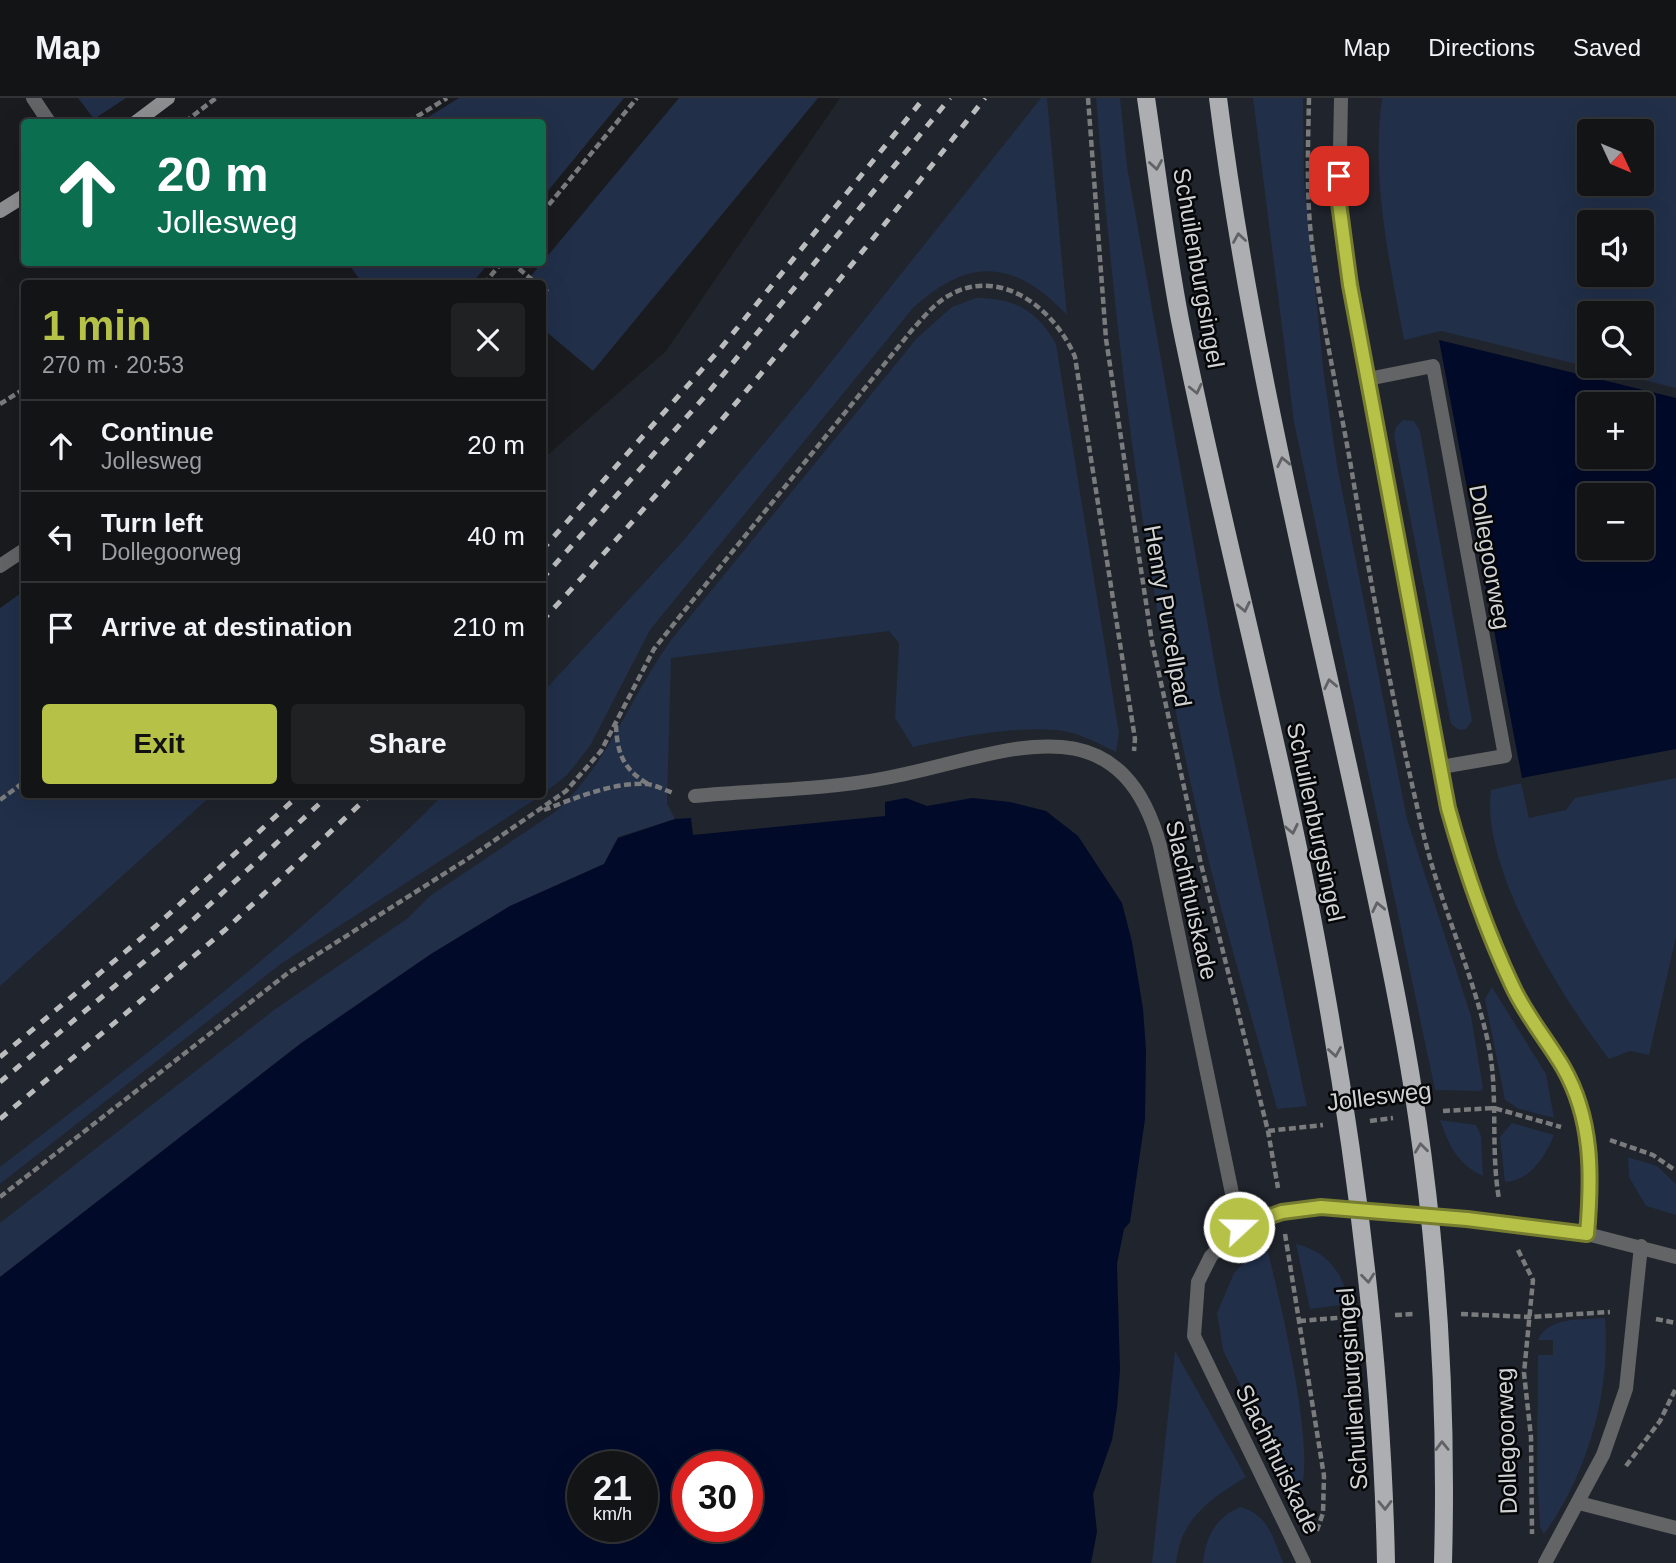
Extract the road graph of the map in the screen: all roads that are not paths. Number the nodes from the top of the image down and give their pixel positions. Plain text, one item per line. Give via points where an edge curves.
1 (33, 98) edge
2 (168, 98) edge
3 (1146, 98) edge
4 (1217, 98) edge
5 (1341, 98) edge
6 (47, 119) edge
7 (140, 119) edge
8 (21, 198) edge
9 (0, 211) edge
10 (1368, 379) junction
11 (21, 552) edge
12 (0, 566) edge
13 (1441, 768) junction
14 (695, 796) road end
15 (1361, 1210) junction
16 (1430, 1216) junction
17 (1239, 1227) junction
18 (1587, 1234) junction
19 (1641, 1246) junction
20 (1676, 1257) edge
21 (1579, 1503) junction
22 (1676, 1528) edge
23 (1304, 1563) edge
24 (1386, 1563) edge
25 (1443, 1563) edge
26 (1545, 1563) edge

1 - 6 street
2 - 7 street
3 -> 15 main road, Schuilenburgsingel via 1180,317 1320,962
16 -> 4 main road, Schuilenburgsingel via 1392,973 1253,322
5 - 10 street via 1339,203
8 - 9 street
10 - 13 street
10 - 13 street, Dollegoorweg via 1433,366 1505,756
11 - 12 street
13 - 18 street via 1466,871 1487,928 1513,988 1565,1070 1581,1110 1592,1178
14 - 17 street, Slachthuiskade via 884,779 1049,745 1078,749 1121,772 1153,819
15 - 16 street
15 - 17 street, Slachthuiskade via 1321,1207 1282,1212
15 -> 24 main road, Schuilenburgsingel via 1383,1459
16 - 18 street
25 -> 16 main road, Schuilenburgsingel via 1441,1364
17 - 23 street, Slachthuiskade via 1211,1256 1198,1282 1194,1336
18 - 19 street
19 - 20 street
19 - 21 street via 1626,1389 1603,1455
21 - 22 street
21 - 26 street

